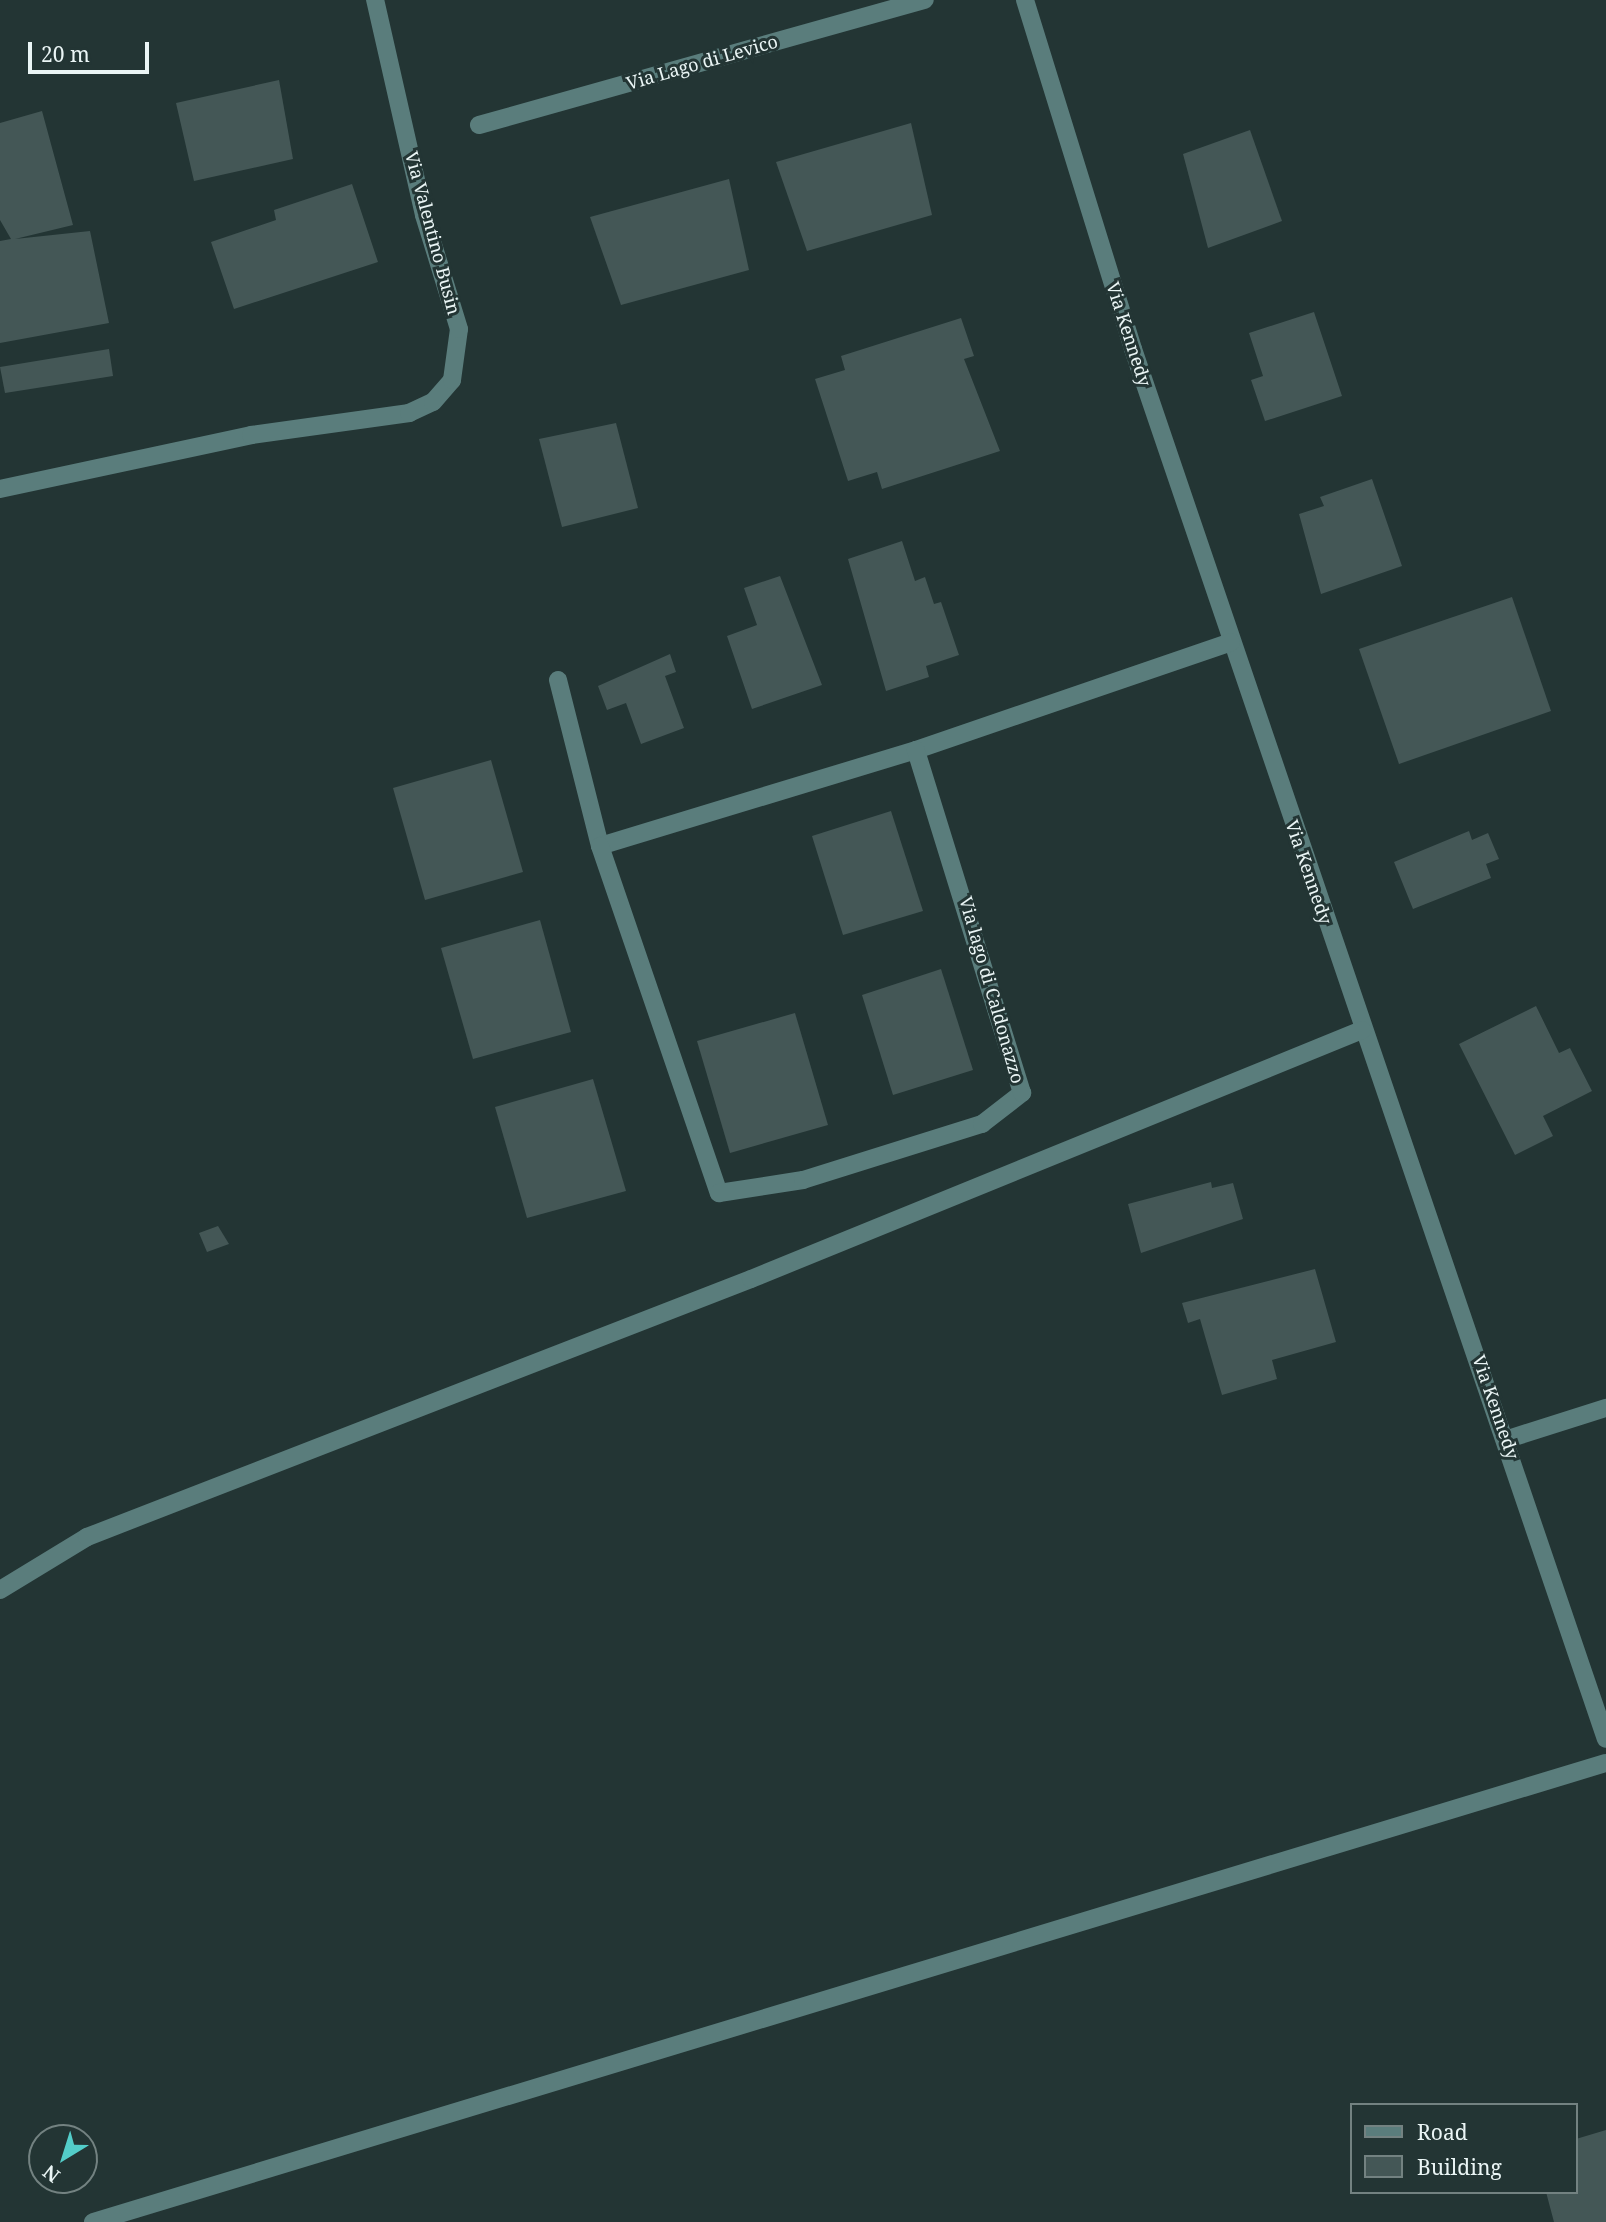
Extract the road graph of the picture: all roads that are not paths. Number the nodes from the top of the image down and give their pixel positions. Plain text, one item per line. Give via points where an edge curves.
1 (375, 0) edge
2 (925, 0) edge
3 (1025, 0) edge
4 (478, 125) dead end
5 (0, 489) edge
6 (1231, 642) junction
7 (558, 680) dead end
8 (916, 750) junction
9 (600, 846) junction
10 (1362, 1030) junction
11 (1606, 1408) edge
12 (1508, 1440) junction
13 (0, 1590) edge
14 (1606, 1739) edge
15 (1606, 1763) edge
16 (93, 2222) edge

1 - 5 street, Via Valentino Busin via 424,215 459,329 452,380 433,402 409,413 251,435
2 - 4 street, Via Lago di Levico
3 - 6 street, Via Kennedy
6 - 8 street
6 - 10 street, Via Kennedy
7 - 9 street, Via lago di Caldonazzo
8 - 9 street
8 - 9 street, Via lago di Caldonazzo via 1023,1093 982,1124 803,1180 719,1193
10 - 12 street, Via Kennedy
10 - 13 street via 764,1274 87,1537
11 - 12 street
12 - 14 street, Via Kennedy
15 - 16 street

